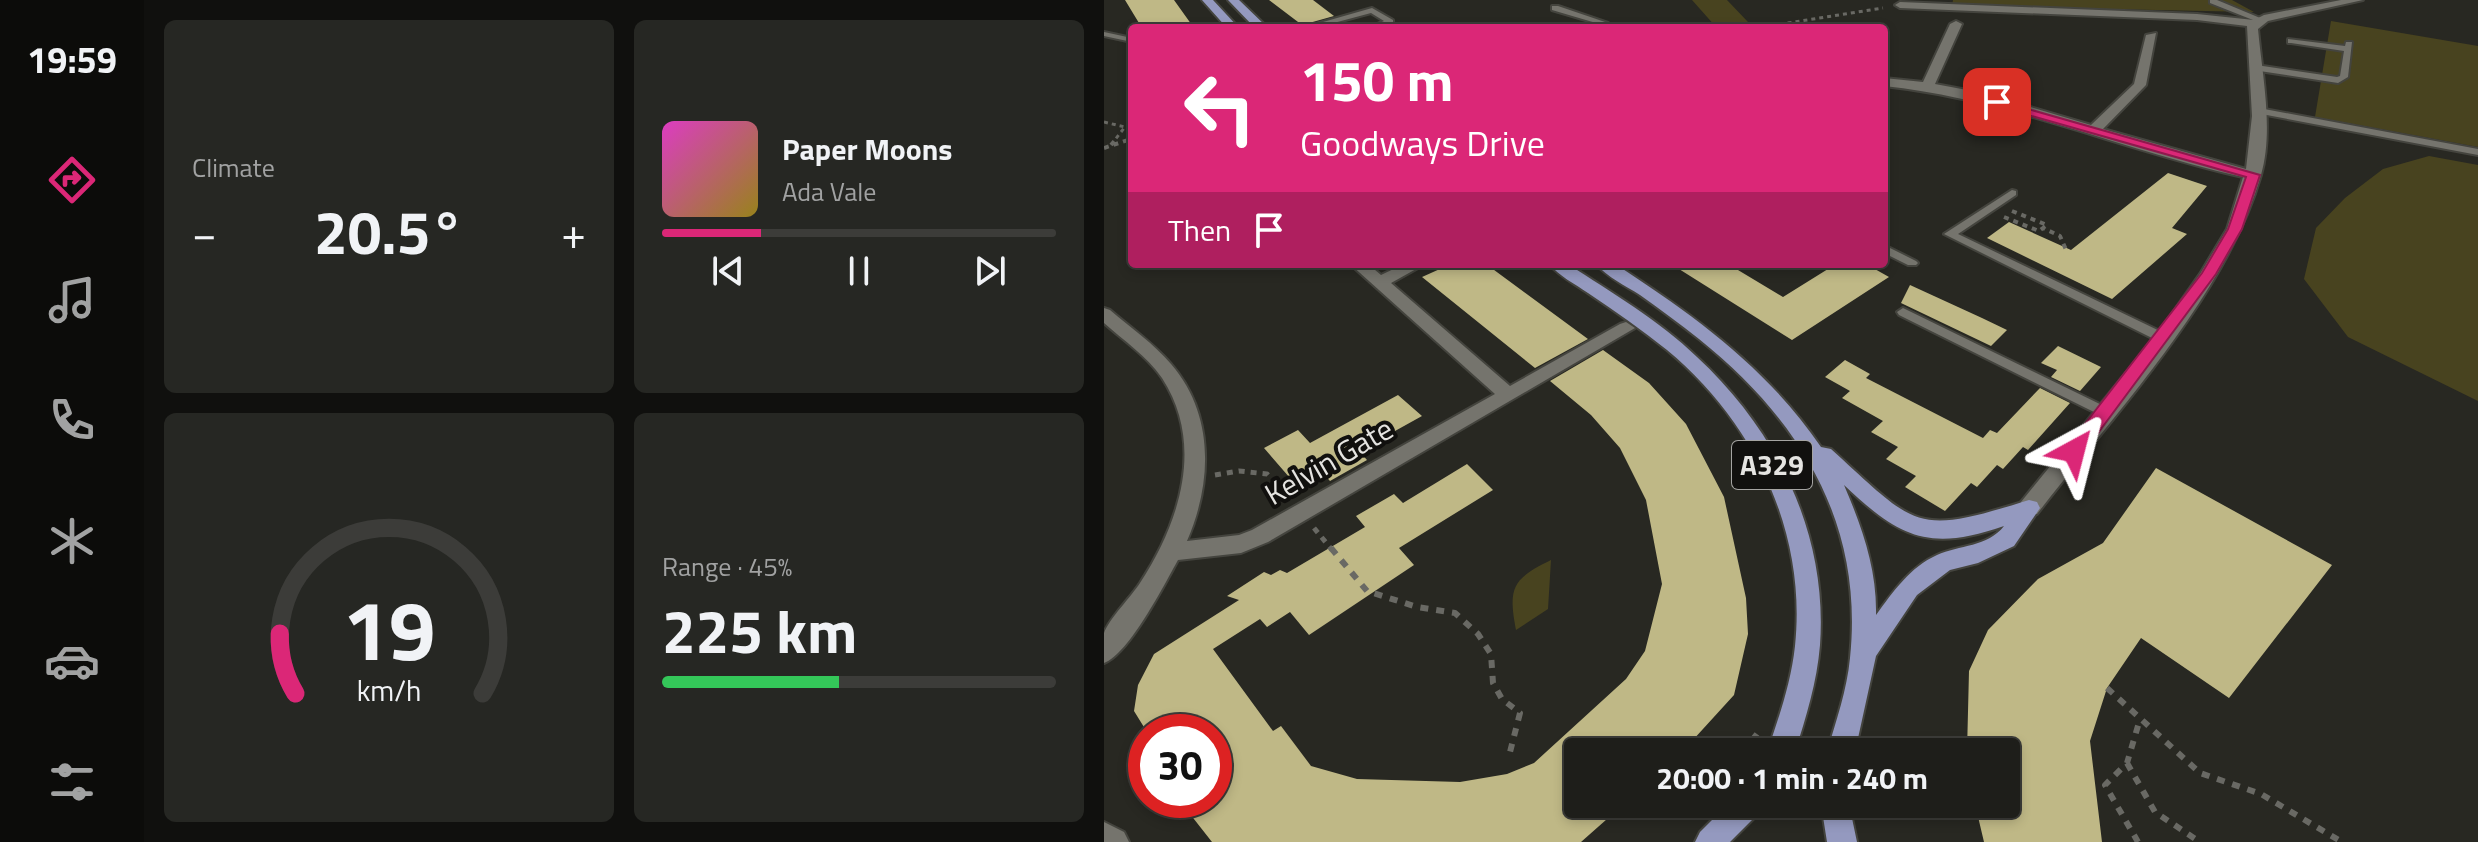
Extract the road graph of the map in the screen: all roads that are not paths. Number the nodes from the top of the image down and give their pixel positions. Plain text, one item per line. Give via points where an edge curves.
1 (1207, 0) edge
2 (1233, 0) edge
3 (2358, 0) edge
4 (2213, 1) edge
5 (1900, 5) road end
6 (1555, 8) dead end
7 (2258, 22) junction
8 (1229, 24) edge
9 (1258, 24) edge
10 (1321, 24) edge
11 (1384, 24) edge
12 (1601, 24) edge
13 (1956, 24) dead end
14 (1104, 34) edge
15 (2152, 35) dead end
16 (1128, 39) edge
17 (2291, 41) dead end
18 (2256, 68) junction
19 (1888, 82) edge
20 (1928, 85) junction
21 (2259, 111) junction
22 (2095, 129) junction
23 (2478, 152) edge
24 (2254, 175) junction
25 (2012, 193) dead end
26 (1888, 250) edge
27 (1912, 263) dead end
28 (1363, 268) edge
29 (1409, 268) edge
30 (1563, 268) edge
31 (1610, 268) edge
32 (1380, 282) junction
33 (1903, 312) dead end
34 (1108, 322) edge
35 (1626, 328) dead end
36 (2163, 338) junction
37 (1507, 394) junction
38 (2105, 412) junction
39 (1809, 441) junction
40 (2029, 508) junction
41 (1171, 552) junction
42 (1104, 652) edge
43 (1863, 654) junction
44 (1787, 738) edge
45 (1844, 738) edge
46 (1734, 818) edge
47 (1838, 818) edge
48 (1104, 837) edge
49 (1114, 842) edge
50 (1710, 842) edge
51 (1842, 842) edge

1 - 8 main road
2 - 9 main road
3 - 7 street
4 - 7 lane
5 - 7 street
6 - 12 lane
7 - 18 street via 2251,32
10 - 11 lane via 1372,10 1390,22
13 - 20 street
14 - 16 lane
15 - 22 street via 2140,85
17 - 18 lane via 2349,47 2344,77
18 - 21 street
19 - 20 street
20 - 22 street
21 - 23 lane
21 - 24 street
22 - 24 street
24 - 36 street via 2225,248
25 - 36 lane via 1950,234
26 - 27 lane
28 - 32 street
29 - 32 street
30 - 44 main road, A329 via 1645,323 1710,380 1743,418 1776,473 1795,516 1809,580 1806,658
31 - 39 main road, A329 via 1740,361
32 - 37 street
33 - 38 lane
34 - 41 street via 1170,375 1191,421 1198,478
35 - 37 street, Kelvin Gate
36 - 38 street
37 - 41 street, Kelvin Gate via 1260,536 1241,544
38 - 40 street
39 - 40 main road via 1890,517 1913,529 1960,532
39 - 43 main road, A329 via 1824,462 1848,521 1860,572
40 - 43 main road via 2006,540 1943,562 1909,588
41 - 42 street via 1137,610
43 - 45 main road, A329
46 - 50 main road
47 - 51 main road
48 - 49 street

